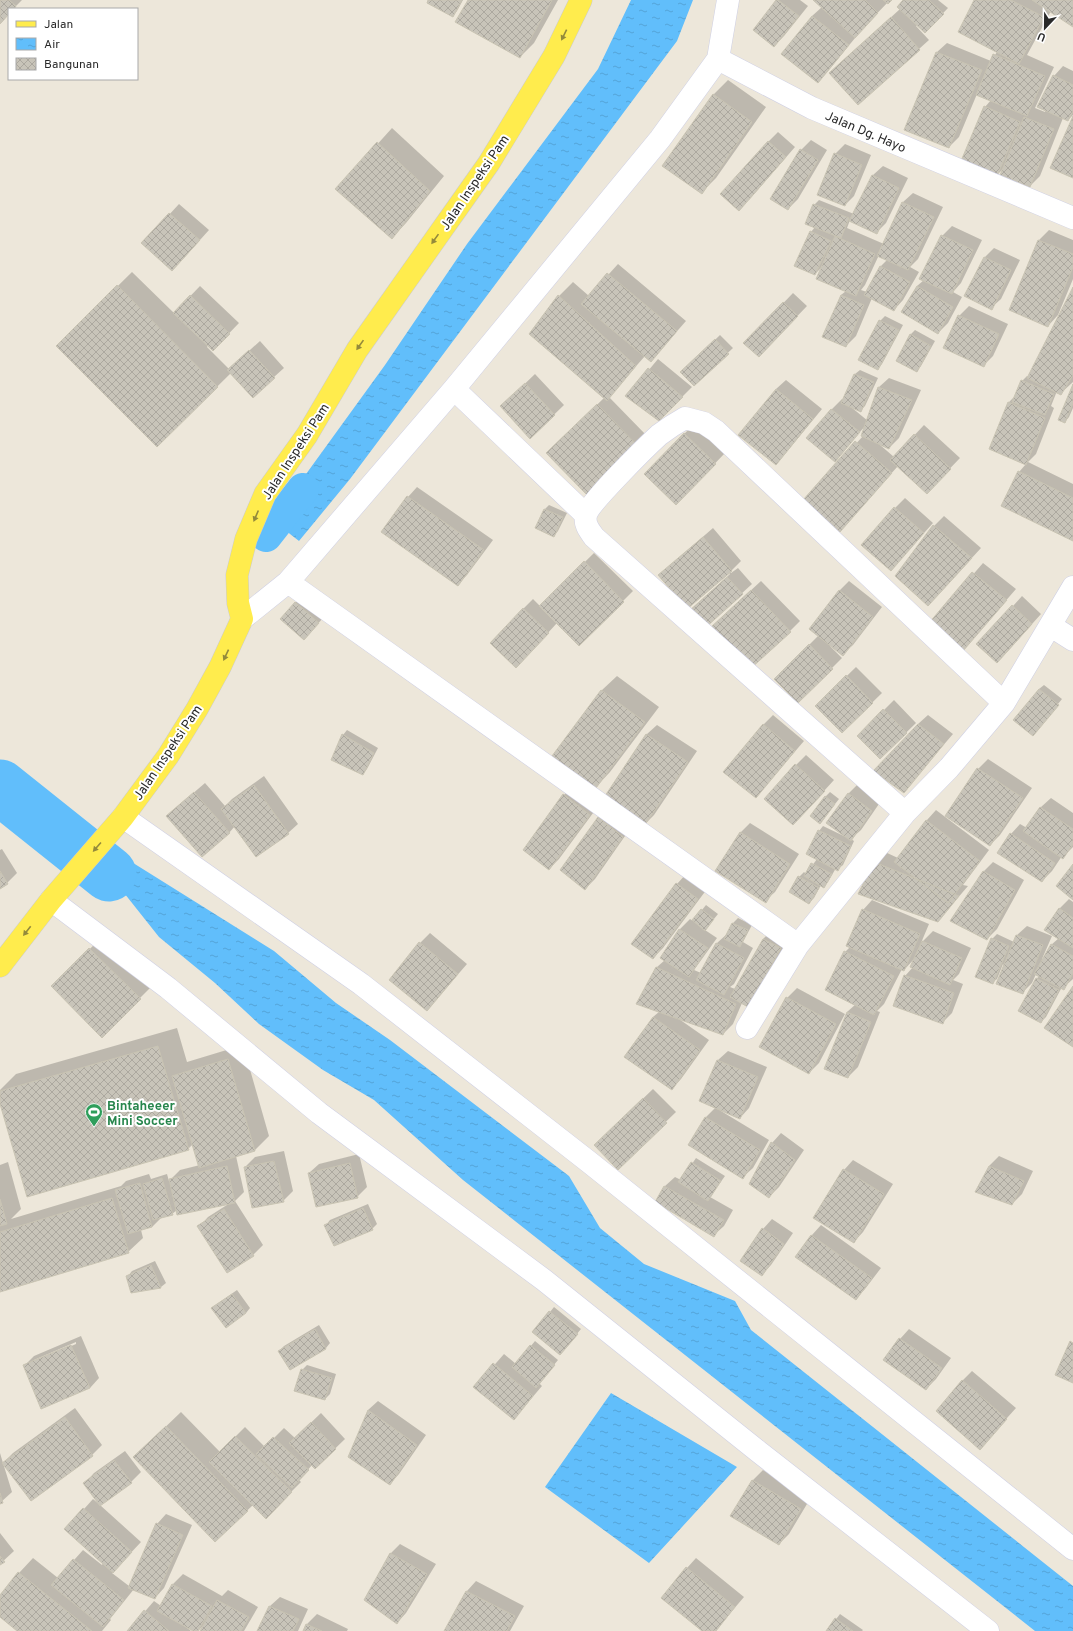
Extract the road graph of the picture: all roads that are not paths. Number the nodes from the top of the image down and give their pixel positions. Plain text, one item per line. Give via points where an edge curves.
1 (581, 0) edge
2 (728, 0) edge
3 (718, 59) junction
4 (1073, 218) edge
5 (454, 389) junction
6 (586, 515) junction
7 (288, 582) junction
8 (1073, 587) edge
9 (242, 619) junction
10 (1051, 626) junction
11 (1073, 640) edge
12 (1004, 703) junction
13 (905, 813) junction
14 (123, 818) junction
15 (51, 900) junction
16 (798, 945) junction
17 (0, 966) edge
18 (747, 1028) dead end
19 (1073, 1549) edge
20 (988, 1631) edge

1 -> 9 main road, Jalan Inspeksi Pam via 554,56 489,163 356,350 307,435 265,494 246,539 237,575 238,603
2 - 3 street
3 - 4 street, Jalan Dg. Hayo via 812,108
3 - 5 street via 660,139
5 - 6 street
5 - 7 street
6 - 12 street via 596,499 665,431 685,418 704,423 722,437
6 - 13 street via 586,527 594,538
7 - 9 street
7 - 16 street
8 - 10 street
9 -> 14 main road, Jalan Inspeksi Pam via 197,709 168,756
10 - 11 street
10 - 12 street
12 - 13 street via 949,768
13 - 16 street
14 -> 15 main road, Jalan Inspeksi Pam
14 - 19 street via 361,984
15 -> 17 main road, Jalan Inspeksi Pam
15 - 20 street via 168,988 319,1113 544,1280
16 - 18 street

